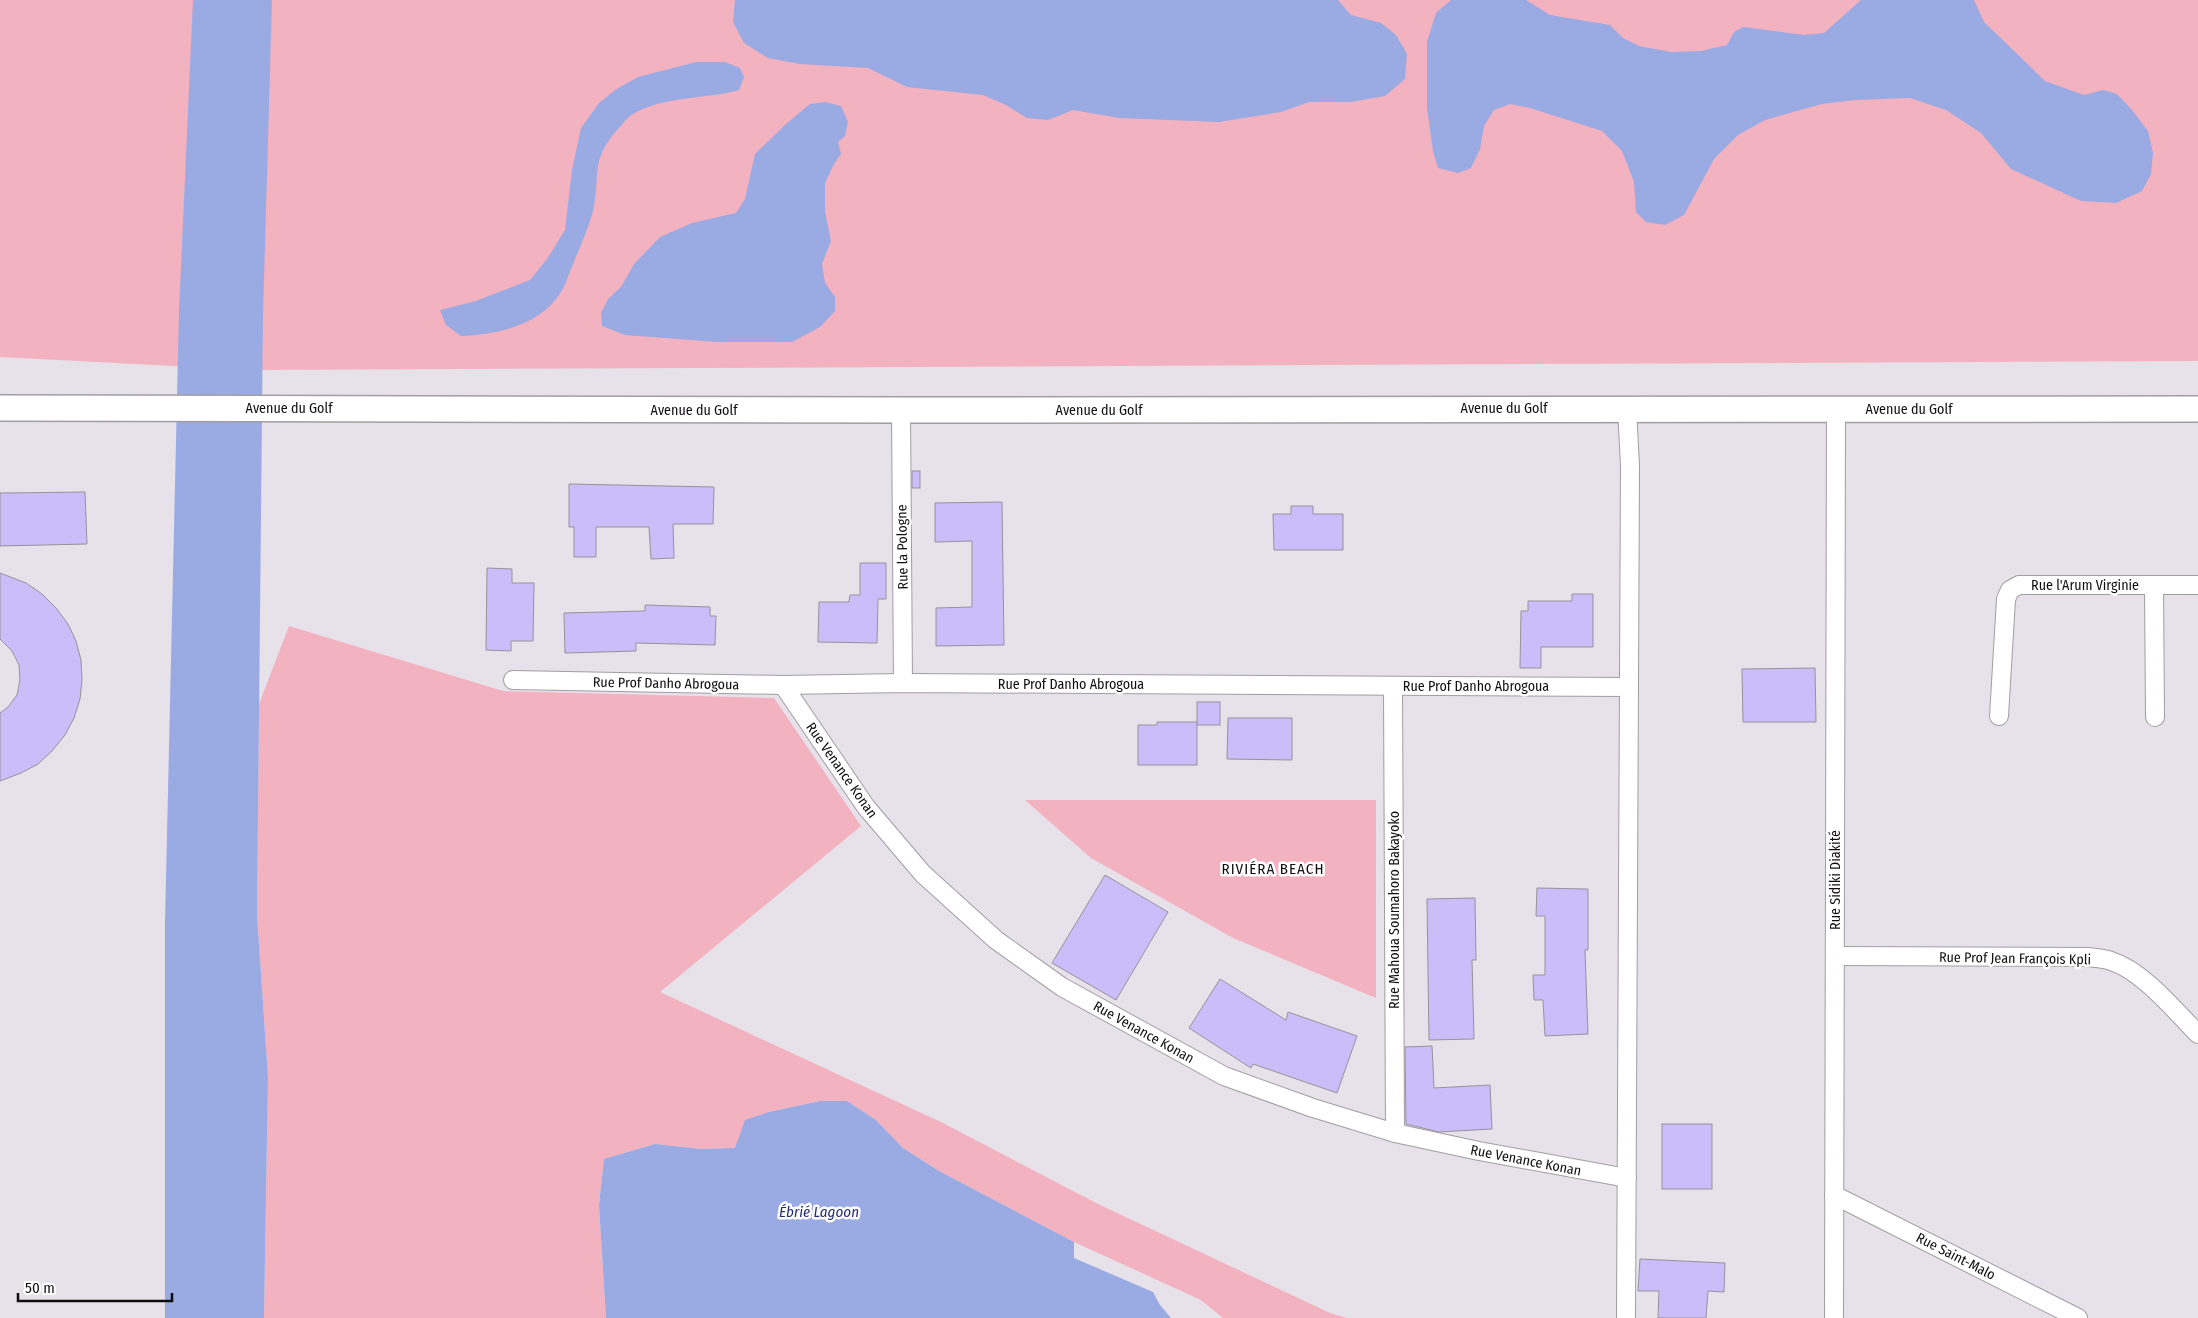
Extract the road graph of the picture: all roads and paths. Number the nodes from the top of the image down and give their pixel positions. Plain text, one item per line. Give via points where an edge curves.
1 (0, 408) edge
2 (1626, 408) junction
3 (2198, 408) edge
4 (1836, 409) junction
5 (901, 410) junction
6 (2154, 585) junction
7 (2198, 585) edge
8 (514, 680) dead end
9 (903, 683) junction
10 (784, 685) junction
11 (1393, 686) junction
12 (1628, 687) junction
13 (1999, 716) dead end
14 (2155, 717) dead end
15 (1835, 956) junction
16 (2198, 1034) edge
17 (1395, 1134) junction
18 (1627, 1178) junction
19 (1834, 1195) junction
20 (1626, 1318) edge
21 (1834, 1318) edge
22 (2078, 1318) edge

1 - 5 main road, Avenue du Golf
2 - 4 main road, Avenue du Golf
2 - 5 main road, Avenue du Golf
2 - 12 street via 1630,466
3 - 4 main road, Avenue du Golf
4 - 15 street, Rue Sidiki Diakité
5 - 9 street, Rue la Pologne
6 - 7 street, Rue l'Arum Virginie
6 - 13 street, Rue l'Arum Virginie via 2020,585 2010,590 2006,599
6 - 14 street
8 - 10 street, Rue Prof Danho Abrogoua
9 - 10 street, Rue Prof Danho Abrogoua
9 - 11 street, Rue Prof Danho Abrogoua
10 - 17 street, Rue Venance Konan via 866,807 923,874 996,940 1062,987 1224,1076
11 - 12 street, Rue Prof Danho Abrogoua
11 - 17 street, Rue Mahoua Soumahoro Bakayoko
12 - 18 street
15 - 16 street, Rue Prof Jean François Kpli via 2088,957 2111,961 2153,989
15 - 19 street, Rue Sidiki Diakité
17 - 18 street, Rue Venance Konan
18 - 20 street
19 - 21 street, Rue Sidiki Diakité
19 - 22 street, Rue Saint-Malo

